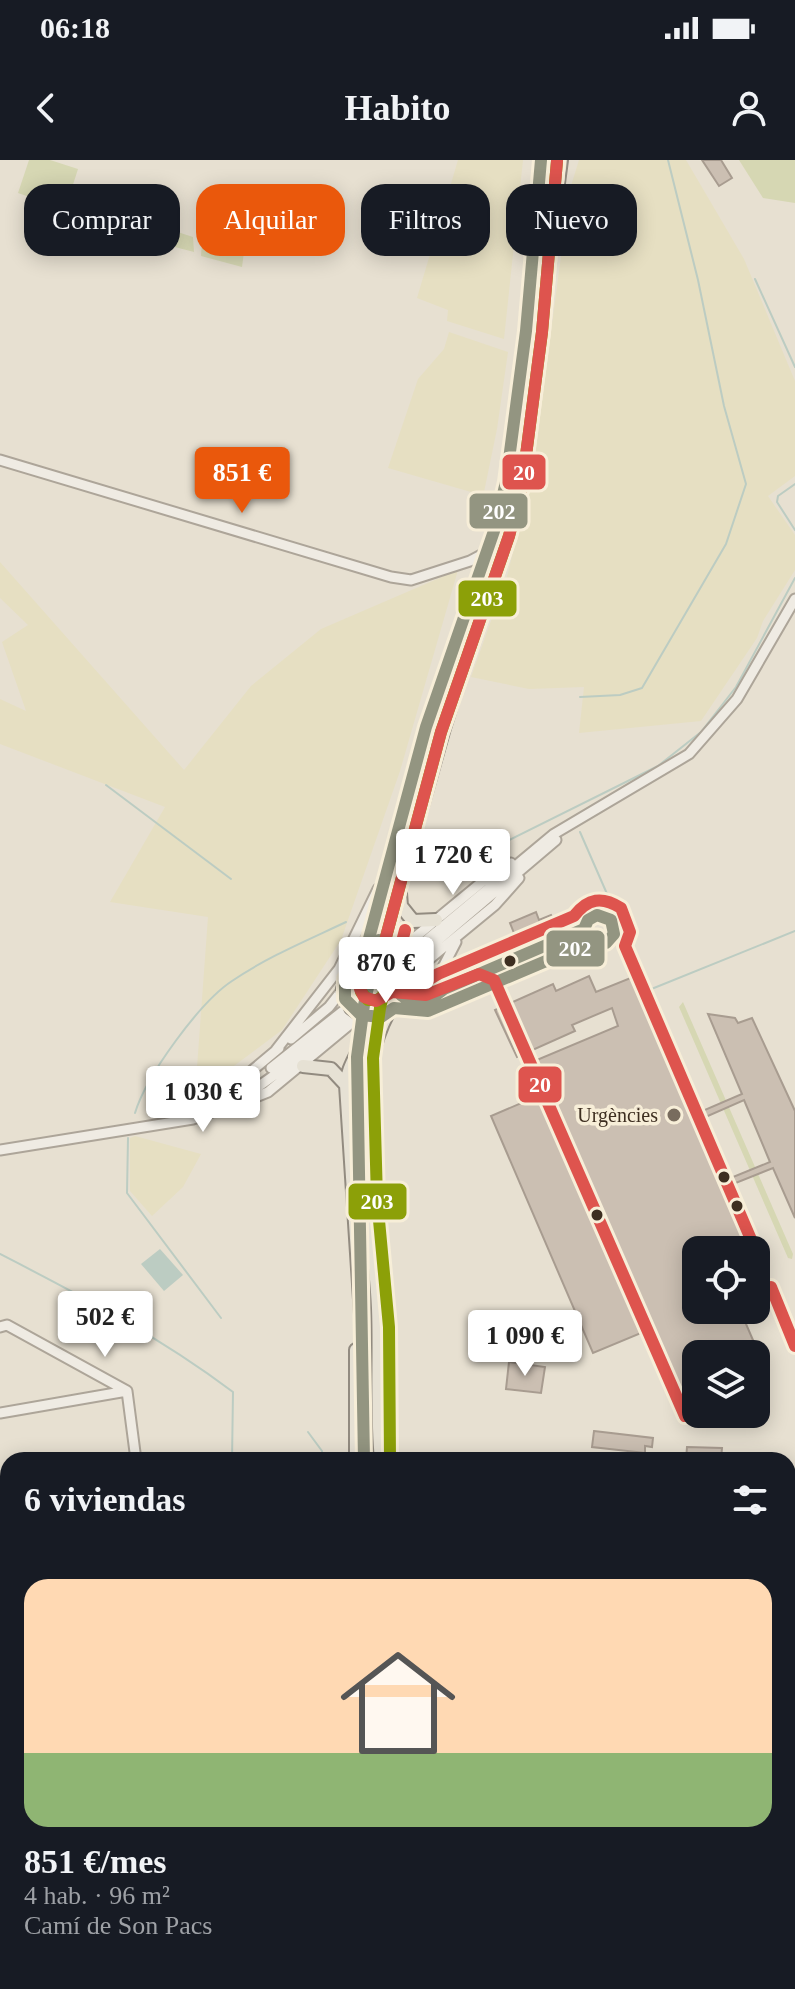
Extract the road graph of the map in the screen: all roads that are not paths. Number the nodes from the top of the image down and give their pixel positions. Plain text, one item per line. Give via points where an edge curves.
1 (541, 160) edge
2 (550, 160) edge
3 (560, 160) edge
4 (542, 271) junction
5 (0, 460) edge
6 (506, 482) junction
7 (508, 519) junction
8 (487, 552) junction
9 (795, 599) edge
10 (475, 607) junction
11 (528, 859) junction
12 (406, 861) junction
13 (384, 879) junction
14 (436, 920) junction
15 (465, 930) junction
16 (360, 962) junction
17 (401, 966) dead end
18 (389, 972) junction
19 (457, 983) dead end
20 (343, 989) junction
21 (355, 1011) junction
22 (388, 1013) junction
23 (276, 1050) junction
24 (303, 1066) junction
25 (346, 1085) junction
26 (204, 1110) junction
27 (220, 1111) junction
28 (178, 1121) junction
29 (0, 1150) edge
30 (372, 1224) junction
31 (359, 1295) junction
32 (0, 1327) edge
33 (368, 1328) junction
34 (127, 1391) junction
35 (0, 1413) edge
36 (135, 1452) edge
37 (356, 1452) edge
38 (364, 1452) edge
39 (374, 1452) edge
40 (381, 1452) edge

1 - 6 main road
2 - 4 main road
3 - 4 highway
4 - 7 main road
5 - 8 street via 391,577 411,580
6 - 8 main road
6 - 10 main road
7 - 10 main road
7 - 12 main road
8 - 13 main road via 426,727
9 - 11 street via 737,699 689,754 554,834
10 - 33 main road, bridge via 412,806 364,1005 357,1057
11 - 14 street via 482,882
11 - 15 street via 495,905
11 - 17 street
12 - 14 main road via 401,906 413,921
12 - 18 main road
13 - 16 main road
13 - 23 street via 339,969
14 - 18 street
15 - 18 street via 416,970
15 - 19 street via 442,969
16 - 18 main road
16 - 20 main road via 350,970
18 - 21 street
18 - 22 main road via 399,1001
20 - 21 main road, bridge
20 - 23 street via 313,1022
21 - 22 main road
21 - 24 street
21 - 25 main road via 366,1036
21 - 26 street via 244,1089
21 - 27 street
22 - 30 main road via 371,1057 365,1099
23 - 26 street
24 - 25 main road via 331,1069
24 - 27 street via 268,1092
25 - 31 main road
26 - 28 street
27 - 28 street
28 - 29 street
30 - 33 main road
30 - 40 main road
31 - 33 main road
31 - 37 main road
32 - 34 street via 7,1325
33 - 38 main road via 363,1352
33 - 39 main road
34 - 35 street
34 - 36 street

